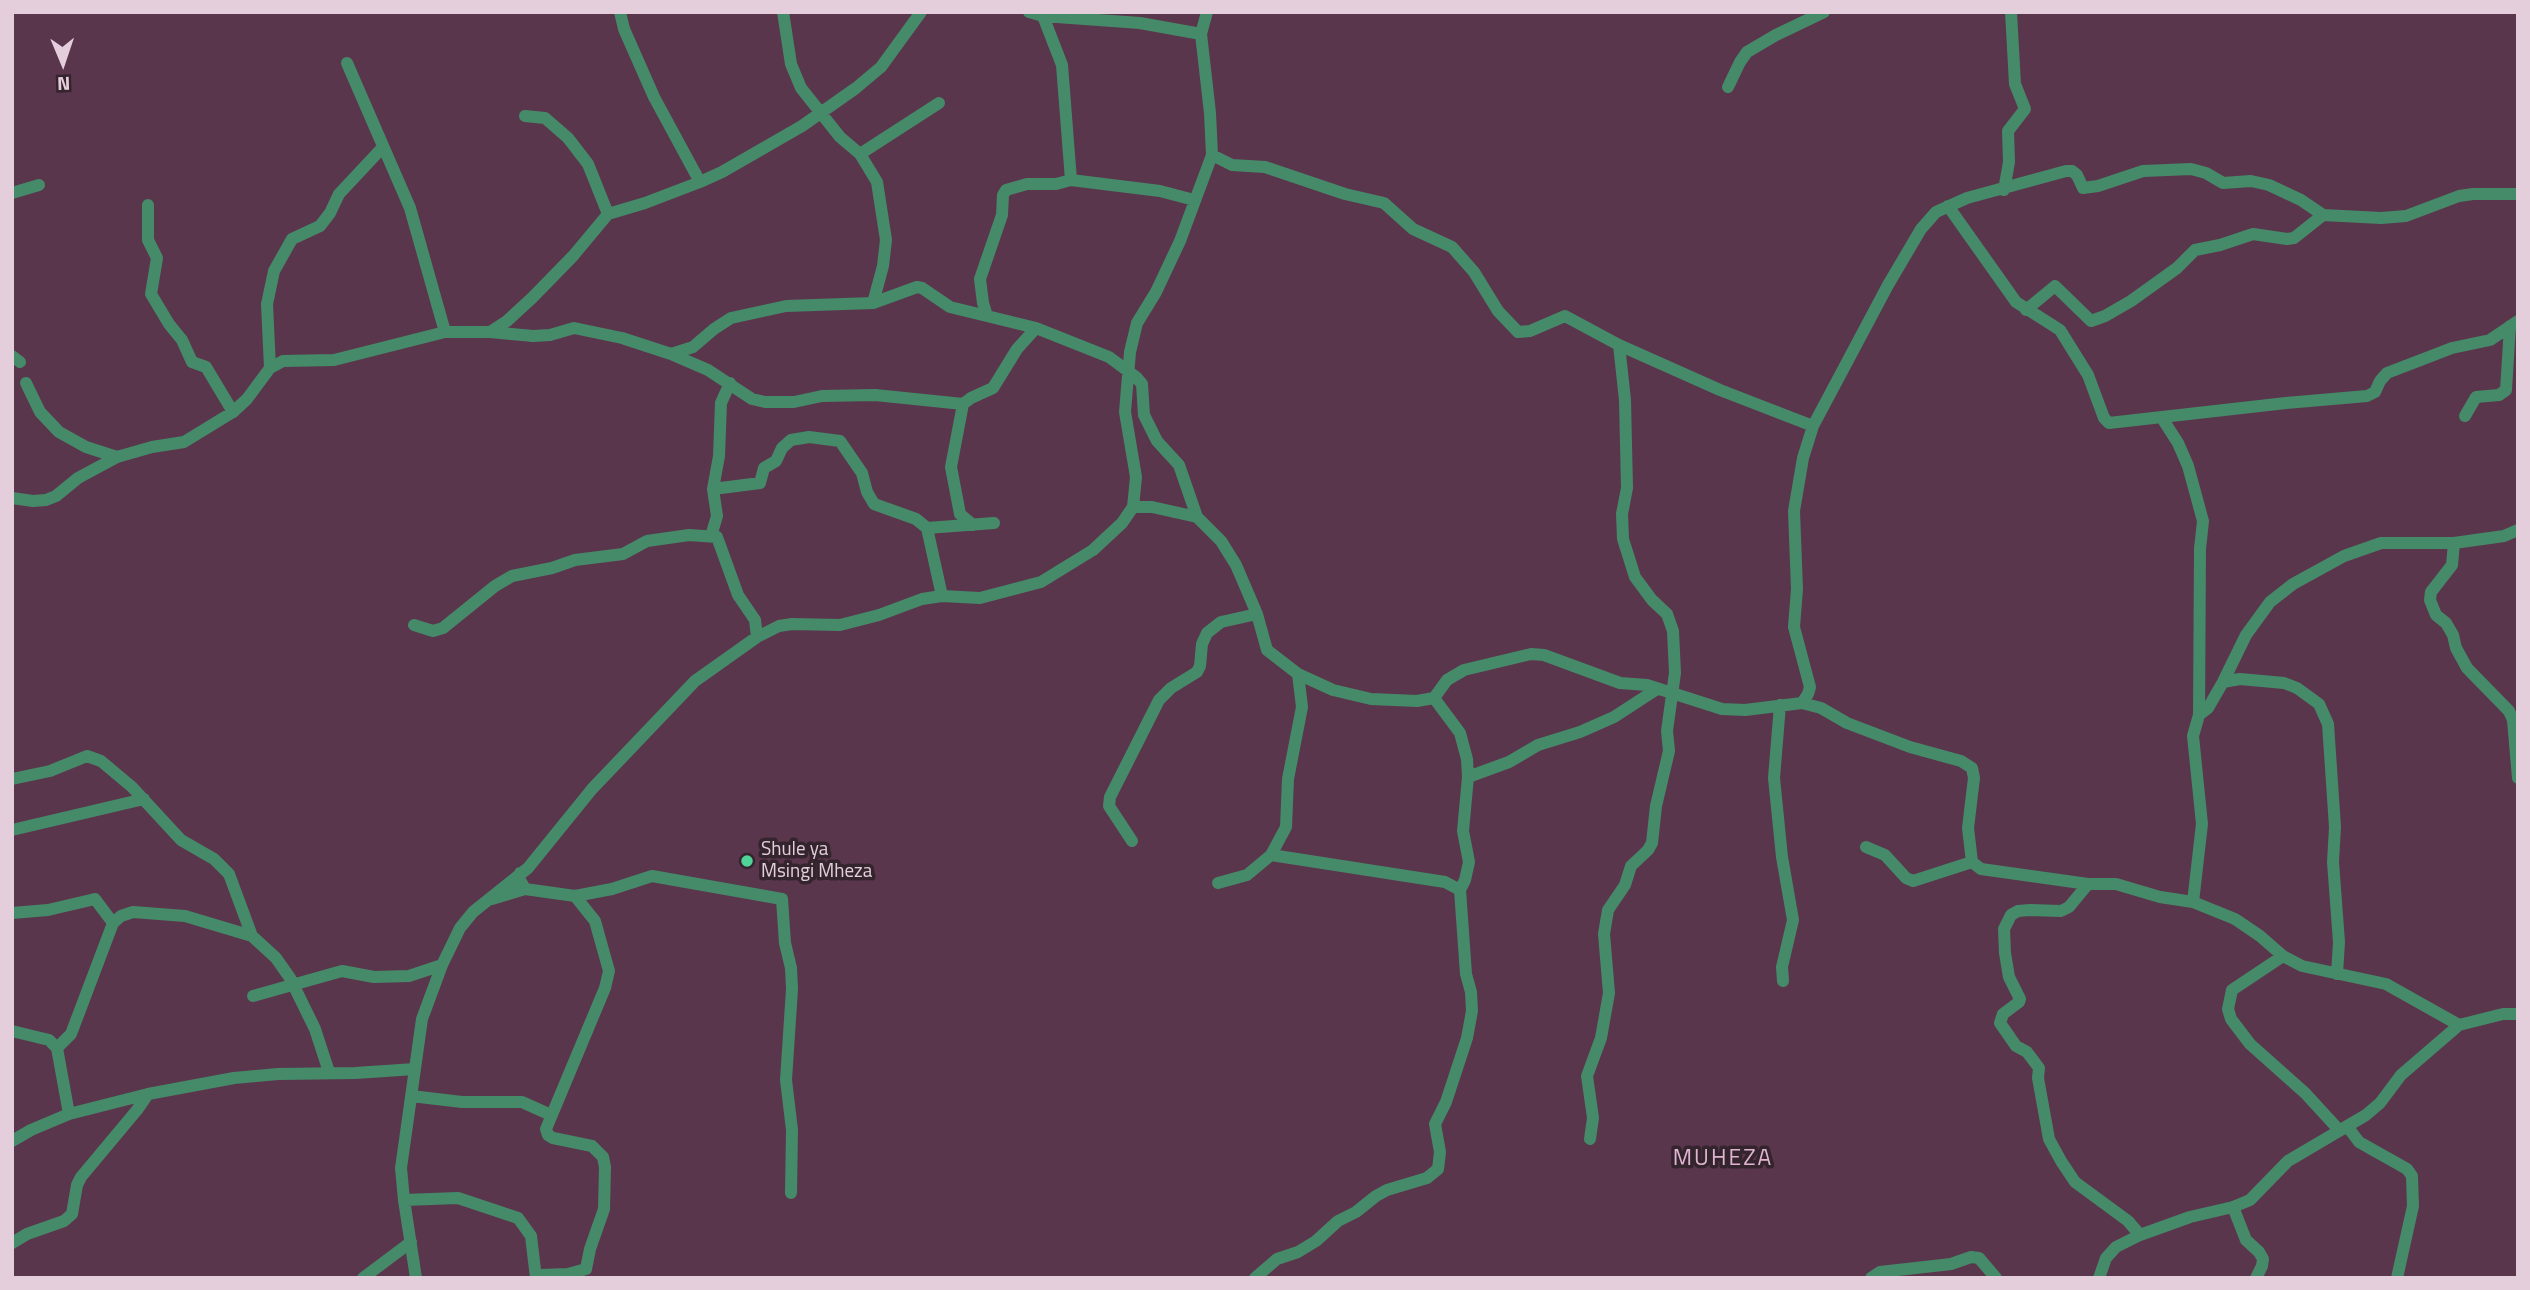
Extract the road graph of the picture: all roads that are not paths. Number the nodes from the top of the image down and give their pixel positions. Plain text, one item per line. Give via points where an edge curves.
1 (620, 12) edge
2 (783, 12) edge
3 (921, 12) edge
4 (1029, 12) edge
5 (1207, 12) edge
6 (1824, 12) edge
7 (2011, 12) edge
8 (1043, 16) junction
9 (1201, 34) junction
10 (347, 63) dead end
11 (1728, 87) dead end
12 (939, 103) dead end
13 (820, 113) junction
14 (525, 116) dead end
15 (383, 147) junction
16 (860, 154) junction
17 (1212, 155) junction
18 (1071, 180) junction
19 (700, 182) junction
20 (39, 185) dead end
21 (2004, 190) junction
22 (12, 193) edge
23 (2518, 194) edge
24 (1194, 200) junction
25 (148, 205) dead end
26 (1948, 206) junction
27 (608, 214) junction
28 (2323, 215) junction
29 (873, 303) junction
30 (2026, 310) junction
31 (987, 316) junction
32 (2514, 323) edge
33 (1036, 328) junction
34 (445, 332) junction
35 (490, 332) junction
36 (1619, 345) junction
37 (693, 347) junction
38 (671, 354) junction
39 (687, 362) junction
40 (270, 368) junction
41 (1129, 371) junction
42 (26, 383) dead end
43 (730, 383) junction
44 (963, 404) junction
45 (233, 412) junction
46 (2465, 416) dead end
47 (2162, 418) junction
48 (1813, 426) junction
49 (117, 457) junction
50 (713, 489) junction
51 (12, 498) edge
52 (1133, 507) junction
53 (1198, 517) junction
54 (994, 523) dead end
55 (973, 525) junction
56 (927, 528) junction
57 (2518, 530) edge
58 (711, 536) junction
59 (2454, 543) junction
60 (942, 596) junction
61 (1257, 614) junction
62 (414, 625) dead end
63 (757, 637) junction
64 (1298, 674) junction
65 (2223, 682) junction
66 (1657, 689) junction
67 (1673, 694) junction
68 (1434, 698) junction
69 (1802, 703) junction
70 (1780, 705) junction
71 (2199, 715) junction
72 (1468, 777) junction
73 (2518, 778) edge
74 (12, 779) edge
75 (144, 799) junction
76 (12, 830) edge
77 (1132, 841) dead end
78 (1866, 847) dead end
79 (1271, 855) junction
80 (1972, 862) junction
81 (520, 873) junction
82 (1218, 883) dead end
83 (2088, 884) junction
84 (525, 889) junction
85 (1460, 890) junction
86 (575, 895) junction
87 (485, 901) junction
88 (2193, 902) junction
89 (12, 913) edge
90 (113, 923) junction
91 (251, 936) junction
92 (2283, 956) junction
93 (442, 965) junction
94 (2337, 974) junction
95 (1783, 981) dead end
96 (293, 986) junction
97 (253, 996) dead end
98 (2518, 1014) edge
99 (2459, 1025) junction
100 (12, 1031) edge
101 (57, 1048) junction
102 (415, 1069) junction
103 (329, 1072) junction
104 (148, 1094) junction
105 (411, 1096) junction
106 (69, 1114) junction
107 (551, 1115) junction
108 (2343, 1128) junction
109 (1590, 1139) dead end
110 (12, 1142) edge
111 (791, 1193) dead end
112 (404, 1200) junction
113 (2234, 1207) junction
114 (2140, 1234) junction
115 (411, 1242) junction
116 (12, 1243) edge
117 (363, 1278) edge
118 (416, 1278) edge
119 (537, 1278) edge
120 (1255, 1278) edge
121 (1871, 1278) edge
122 (1996, 1278) edge
123 (2099, 1278) edge
124 (2256, 1278) edge
125 (2397, 1278) edge

1 - 19 street via 654,97
2 - 13 street via 791,64 801,88
3 - 13 street via 881,67
4 - 8 street
5 - 9 street
6 - 11 street via 1748,52
7 - 21 street via 2015,83 2025,109 2008,131
8 - 9 street via 1125,21
8 - 18 street via 1062,65
9 - 17 street
10 - 15 street
12 - 16 street
13 - 16 street
13 - 19 street
14 - 27 street via 545,118 568,138 588,164
15 - 34 street via 410,208
15 - 40 street via 339,194 320,226 292,239 274,271 267,304
16 - 29 street via 877,182 886,240
17 - 24 street
17 - 36 street via 1232,166 1265,167 1384,203 1413,229 1452,247 1518,332 1565,316
18 - 24 street
18 - 31 street via 1027,184 1003,195 1002,215 980,279
19 - 27 street
20 - 22 street
21 - 26 street
21 - 28 street via 2066,171 2073,171 2083,188 2143,171 2191,169 2223,183 2251,181 2269,186
23 - 28 street via 2459,196 2406,216
24 - 41 street via 1180,241 1137,323
25 - 45 street via 148,240 157,258 151,294 192,362 206,367
26 - 30 street via 2015,302
26 - 48 street via 1921,229
27 - 35 street via 532,298
28 - 30 street via 2294,238 2253,234 2195,250 2177,268 2091,321 2055,286
29 - 31 street via 917,287 950,307
29 - 37 street via 786,306 731,318
30 - 47 street via 2060,330 2088,375 2109,424
31 - 33 street
32 - 46 street via 2506,390 2476,397
32 - 47 street via 2490,340 2452,348 2387,373 2367,396
33 - 41 street via 1109,357
33 - 44 street via 993,388
34 - 35 street
34 - 40 street via 334,360 283,361
35 - 38 street via 533,336 574,328
36 - 48 street
36 - 67 street via 1627,488 1623,539 1635,577 1667,614 1673,631
37 - 38 street
37 - 39 street
38 - 39 street
39 - 43 street
40 - 45 street
41 - 52 street via 1125,412 1136,477
41 - 53 street via 1142,384 1144,415 1157,441 1179,466
42 - 49 street via 40,412 59,432
43 - 44 street via 752,399 765,402 875,395
43 - 50 street via 722,403
44 - 55 street via 951,467 960,514
45 - 49 street via 184,442
47 - 71 street via 2188,466 2203,521
48 - 69 street via 1802,458 1794,510 1794,627 1810,687
49 - 51 street via 46,500
50 - 56 street via 760,483 764,468 776,461 791,440 831,439 843,443 874,504 916,519
50 - 58 street via 717,516
52 - 53 street
52 - 60 street via 1093,550 1041,582 980,598
53 - 61 street via 1236,565
54 - 55 street
55 - 56 street
56 - 60 street
57 - 59 street
58 - 62 street via 647,541 623,554 512,576 443,628 425,630
58 - 63 street via 721,543 738,595 755,620
59 - 65 street via 2381,543 2344,556 2293,584 2270,603 2246,635
59 - 73 street via 2452,565 2430,600 2436,615 2446,622 2467,668 2509,711
60 - 63 street via 839,625 792,624
61 - 64 street via 1266,650
61 - 77 street via 1222,622 1207,633 1197,672 1159,700 1110,797 1109,806
63 - 81 street via 695,681 635,741
64 - 68 street via 1333,690 1371,699
64 - 79 street via 1302,707 1288,779 1286,827
65 - 71 street
65 - 94 street via 2284,683 2297,688 2319,704 2328,724
66 - 67 street
66 - 68 street via 1620,683 1531,654 1464,670 1447,680
66 - 72 street via 1614,717
67 - 70 street via 1722,709
67 - 109 street via 1669,751 1652,843 1631,866 1620,896 1608,910 1604,934 1609,993 1601,1038 1587,1076 1593,1118
68 - 72 street via 1460,733
69 - 70 street
69 - 80 street via 1972,768 1968,828
70 - 95 street via 1774,778 1793,920
71 - 88 street via 2193,736 2202,824
72 - 85 street via 1463,831 1469,862
74 - 75 street via 87,756 101,761
75 - 76 street
75 - 91 street via 181,840 214,859 229,874
78 - 80 street via 1885,855 1913,881
79 - 82 street via 1247,875
79 - 85 street via 1446,882
80 - 83 street via 1981,869
81 - 84 street
81 - 87 street
83 - 88 street via 2116,884
83 - 114 street via 2061,911 2011,915 2004,929 2005,953 2020,1002 2003,1014 2000,1023 2039,1068 2049,1139 2061,1161 2076,1182
84 - 86 street
84 - 87 street
85 - 120 street via 1472,1011 1467,1038 1435,1124 1438,1169 1427,1178 1376,1196 1316,1241 1277,1259
86 - 107 street via 595,921 609,971 606,988
86 - 111 street via 652,876 782,899 792,989 786,1080 792,1130
87 - 93 street via 460,928
88 - 92 street via 2235,919
89 - 90 street via 95,899
90 - 91 street via 133,912 185,916
90 - 101 street via 71,1034
91 - 96 street via 276,958
92 - 94 street
92 - 108 street via 2232,990 2231,1019 2250,1044
93 - 96 street via 409,976 374,977 342,971
93 - 102 street via 422,1019
94 - 99 street via 2386,984
96 - 97 street
96 - 103 street via 315,1028
98 - 99 street
99 - 108 street via 2401,1074 2380,1103
100 - 101 street via 49,1040
101 - 106 street
102 - 103 street
102 - 105 street
103 - 104 street via 234,1078
104 - 106 street
104 - 116 street via 81,1177 72,1214
105 - 107 street via 522,1102
105 - 112 street via 401,1168
106 - 110 street
107 - 119 street via 548,1135 592,1146 603,1157 606,1199 586,1269
108 - 113 street via 2295,1156 2260,1192
108 - 125 street via 2412,1176 2413,1206
112 - 115 street
112 - 119 street via 458,1198 518,1218 531,1237
113 - 114 street
113 - 124 street via 2246,1240 2263,1259
114 - 123 street via 2116,1247
115 - 117 street
115 - 118 street
121 - 122 street via 1880,1272 1951,1264 1971,1257 1979,1258

